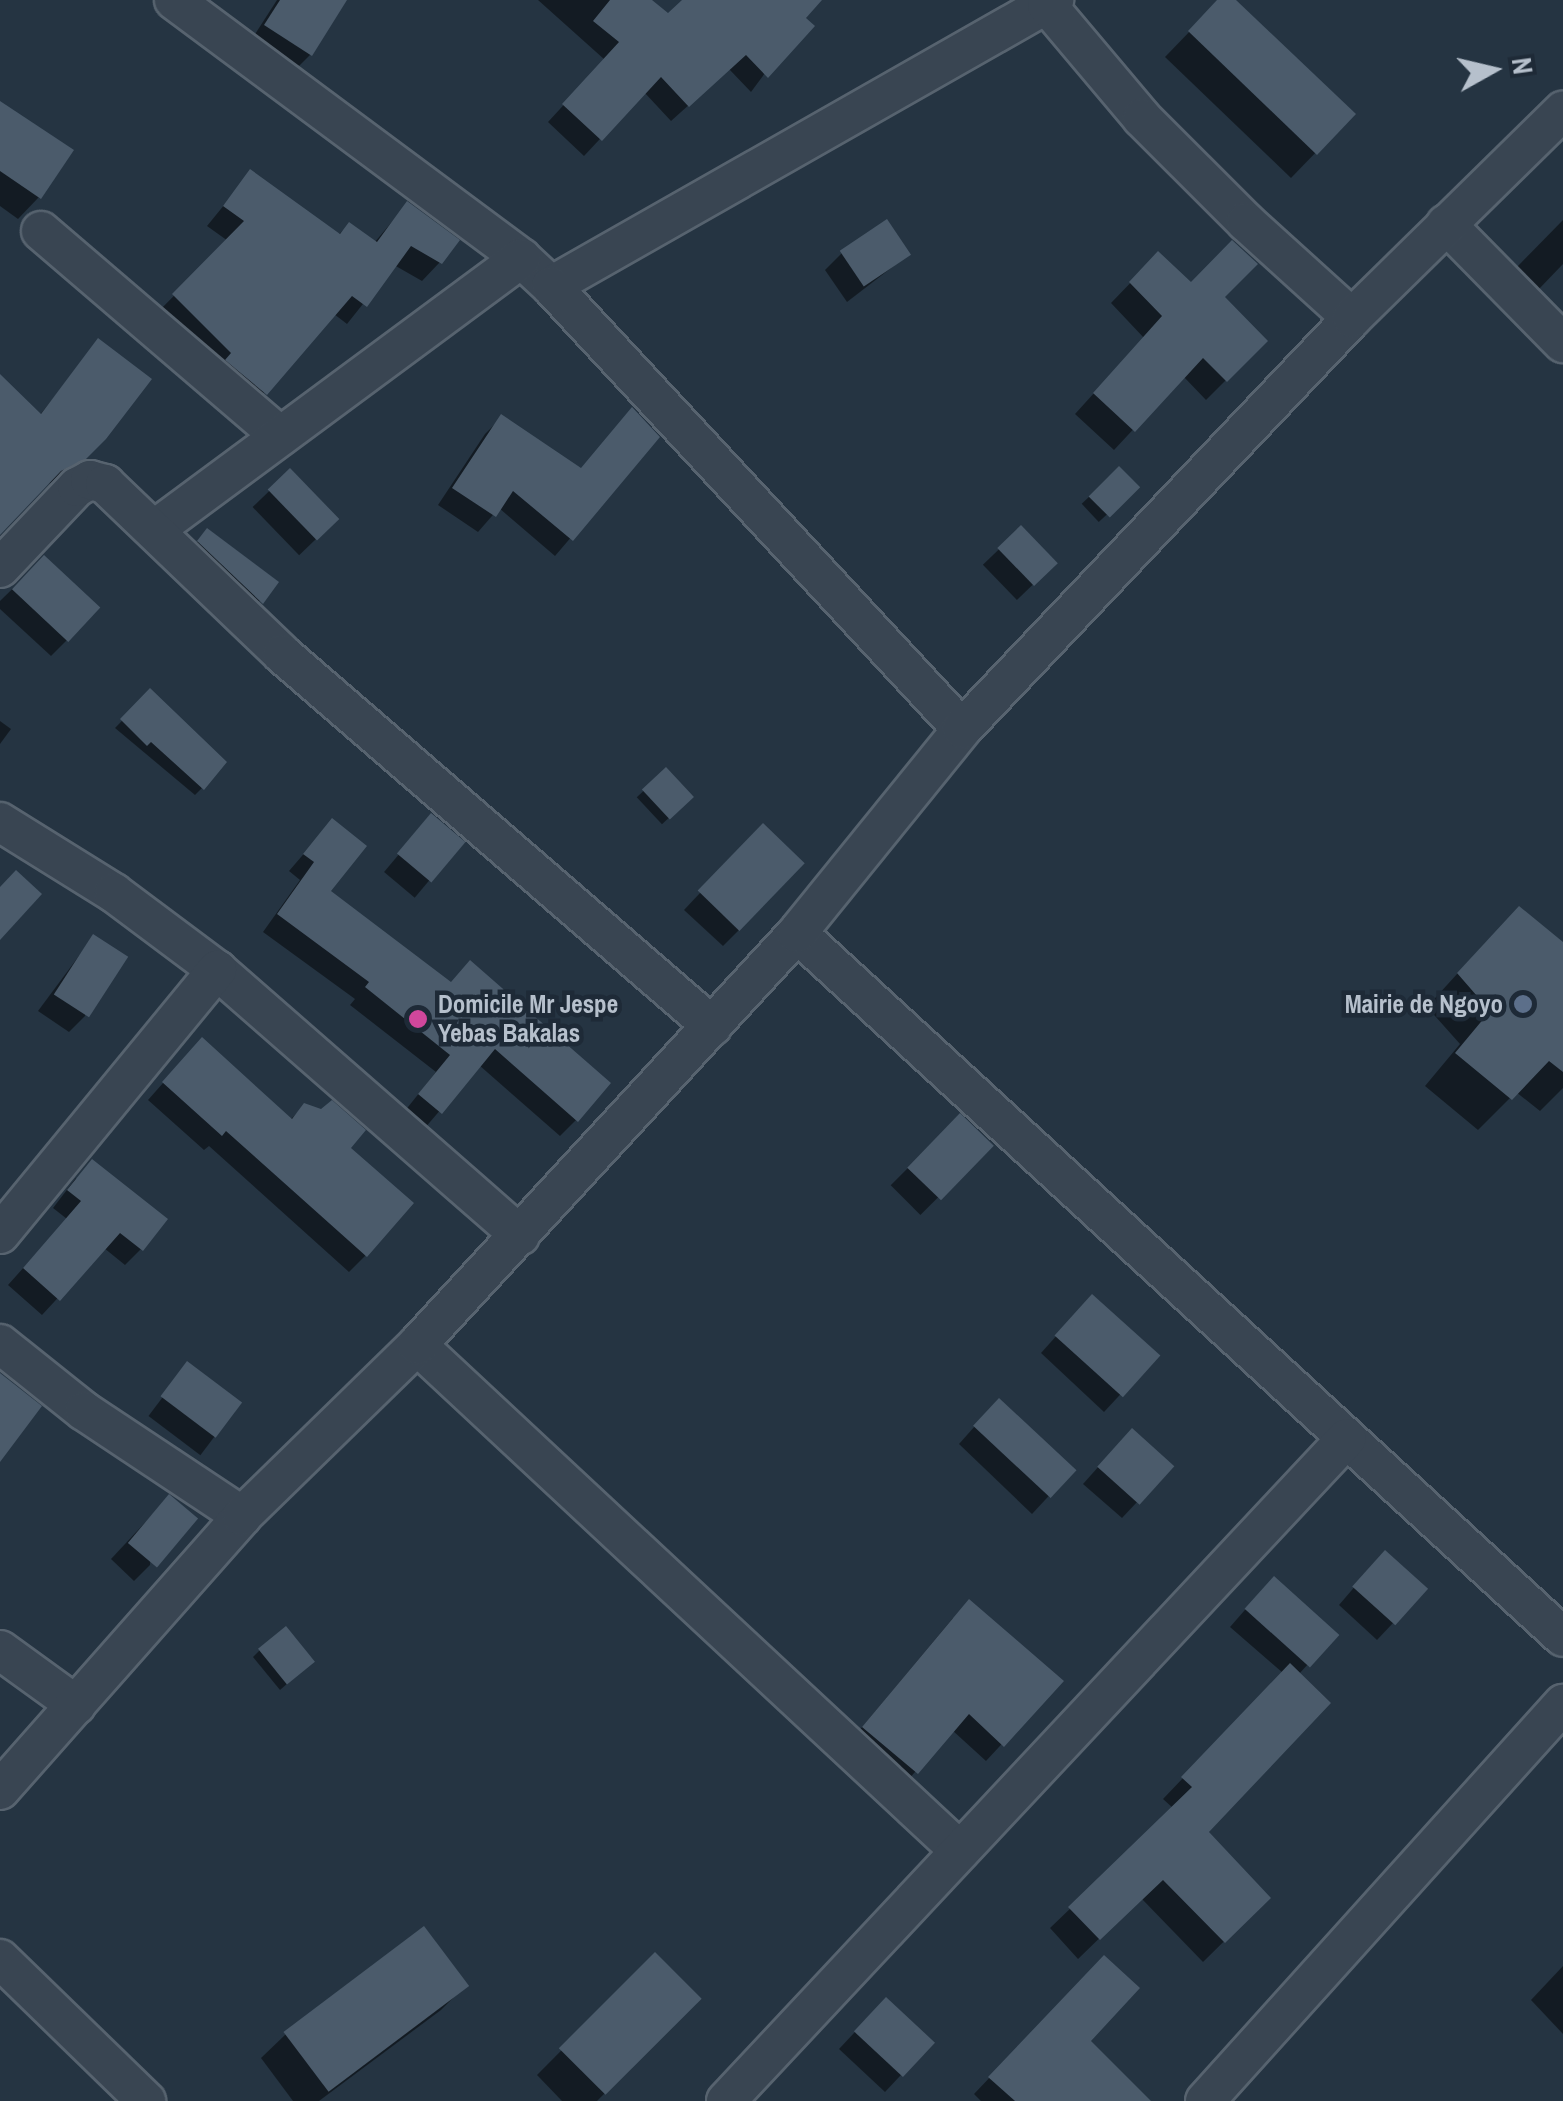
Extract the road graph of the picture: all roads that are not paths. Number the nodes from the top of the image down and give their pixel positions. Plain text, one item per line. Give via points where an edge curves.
1 (174, 0) edge
2 (1051, 3) edge
3 (1563, 111) edge
4 (1446, 224) junction
5 (40, 231) dead end
6 (521, 258) junction
7 (551, 286) junction
8 (1352, 318) junction
9 (1563, 343) edge
10 (280, 436) junction
11 (154, 530) junction
12 (0, 568) edge
13 (962, 729) junction
14 (0, 822) edge
15 (797, 933) junction
16 (217, 970) junction
17 (712, 1026) junction
18 (0, 1234) edge
19 (520, 1235) junction
20 (0, 1344) edge
21 (418, 1344) junction
22 (1347, 1438) junction
23 (242, 1516) junction
24 (1563, 1637) edge
25 (0, 1650) edge
26 (1563, 1704) edge
27 (76, 1705) junction
28 (0, 1790) edge
29 (960, 1851) junction
30 (0, 1959) edge
31 (733, 2098) edge
32 (146, 2101) edge
33 (1204, 2101) edge

1 - 6 street
2 - 7 street
2 - 8 street via 1142,118
3 - 4 street
4 - 8 street
4 - 9 street
5 - 10 street
6 - 7 street
6 - 10 street
7 - 13 street
8 - 13 street
10 - 11 street
11 - 12 street via 104,484 90,480
11 - 17 street via 282,654
13 - 15 street
14 - 16 street via 114,893
15 - 17 street
15 - 22 street
16 - 18 street
16 - 19 street
17 - 19 street
19 - 21 street
20 - 23 street via 84,1412
21 - 23 street
21 - 29 street
22 - 24 street
22 - 29 street
23 - 27 street
25 - 27 street
26 - 33 street
27 - 28 street
29 - 31 street
30 - 32 street

